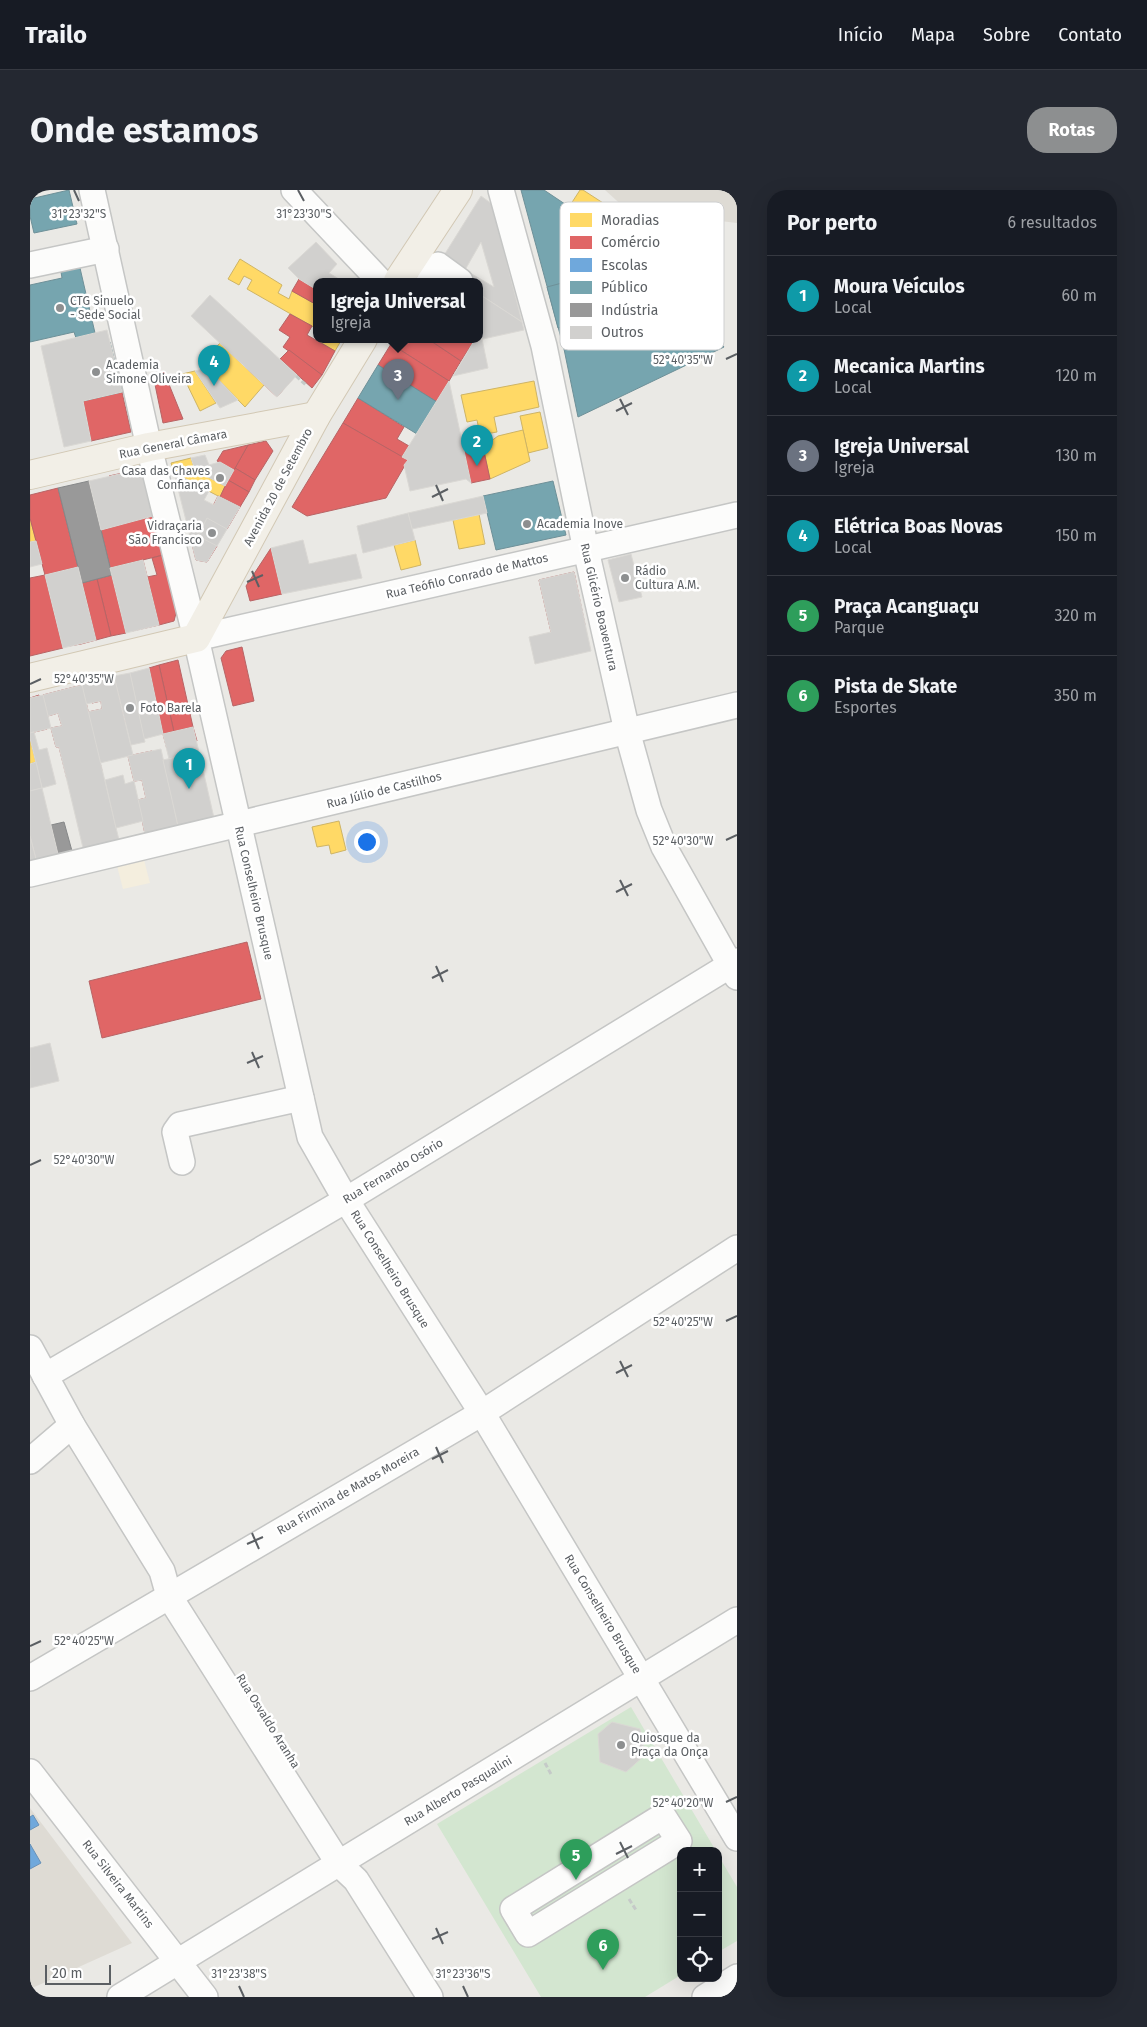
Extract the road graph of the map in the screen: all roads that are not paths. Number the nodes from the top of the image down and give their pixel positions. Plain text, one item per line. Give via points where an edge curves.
1 (92, 190) edge
2 (294, 190) edge
3 (458, 190) edge
4 (501, 190) edge
5 (106, 249) junction
6 (30, 265) edge
7 (377, 278) edge
8 (400, 278) edge
9 (431, 278) edge
10 (456, 278) edge
11 (361, 343) edge
12 (316, 416) junction
13 (149, 447) junction
14 (30, 475) edge
15 (737, 515) edge
16 (586, 550) junction
17 (196, 638) junction
18 (30, 678) edge
19 (737, 705) edge
20 (627, 731) junction
21 (239, 825) junction
22 (30, 874) edge
23 (734, 967) edge
24 (301, 1098) junction
25 (182, 1162) dead end
26 (346, 1200) junction
27 (737, 1248) edge
28 (30, 1348) edge
29 (45, 1376) junction
30 (482, 1414) junction
31 (72, 1425) junction
32 (30, 1461) edge
33 (176, 1592) junction
34 (737, 1620) edge
35 (30, 1678) edge
36 (642, 1678) junction
37 (30, 1772) edge
38 (737, 1838) edge
39 (615, 1846) junction
40 (586, 1864) junction
41 (350, 1866) junction
42 (630, 1871) junction
43 (601, 1890) junction
44 (179, 1962) junction
45 (737, 1977) edge
46 (120, 1997) edge
47 (205, 1997) edge
48 (430, 1997) edge
49 (705, 1997) edge

1 - 5 street
2 - 7 street
3 - 8 main road
4 - 16 street, Rua Glicério Boaventura via 544,346
5 - 6 street
5 - 13 street
9 - 10 street via 438,265
11 - 12 main road, Avenida 20 de Setembro
12 - 13 main road, Rua General Câmara
12 - 17 main road, Avenida 20 de Setembro
13 - 14 main road, Rua General Câmara
13 - 17 street, Rua Conselheiro Brusque
15 - 16 street, Rua Teófilo Conrado de Mattos
16 - 17 street, Rua Teófilo Conrado de Mattos
16 - 20 street, Rua Glicério Boaventura
17 - 18 main road
17 - 21 street, Rua Conselheiro Brusque
19 - 20 street, Rua Júlio de Castilhos
20 - 21 street, Rua Júlio de Castilhos
20 - 23 street, Rua Glicério Boaventura via 649,810 664,847
21 - 22 street, Rua Júlio de Castilhos
21 - 24 street, Rua Conselheiro Brusque
23 - 26 street, Rua Fernando Osório
24 - 25 street via 180,1125 175,1132
24 - 26 street, Rua Conselheiro Brusque via 310,1137
26 - 29 street, Rua Fernando Osório
26 - 30 street, Rua Conselheiro Brusque
27 - 30 street, Rua Firmina de Matos Moreira
28 - 29 street, Rua Osvaldo Aranha
29 - 31 street, Rua Osvaldo Aranha
30 - 33 street, Rua Firmina de Matos Moreira
30 - 36 street, Rua Conselheiro Brusque
31 - 32 street
31 - 33 street, Rua Osvaldo Aranha
33 - 35 street, Rua Firmina de Matos Moreira
33 - 41 street, Rua Osvaldo Aranha
34 - 36 street, Rua Alberto Pasqualini
36 - 38 street, Rua Conselheiro Brusque
36 - 41 street, Rua Alberto Pasqualini
37 - 44 street, Rua Silveira Martins
39 - 40 street
39 - 42 street
39 - 42 street via 664,1816 679,1841
40 - 43 street
40 - 43 street via 513,1909 528,1934
41 - 44 street, Rua Alberto Pasqualini
41 - 48 street, Rua Osvaldo Aranha
42 - 43 street
44 - 46 street, Rua Alberto Pasqualini
44 - 47 street, Rua Silveira Martins
45 - 49 street

